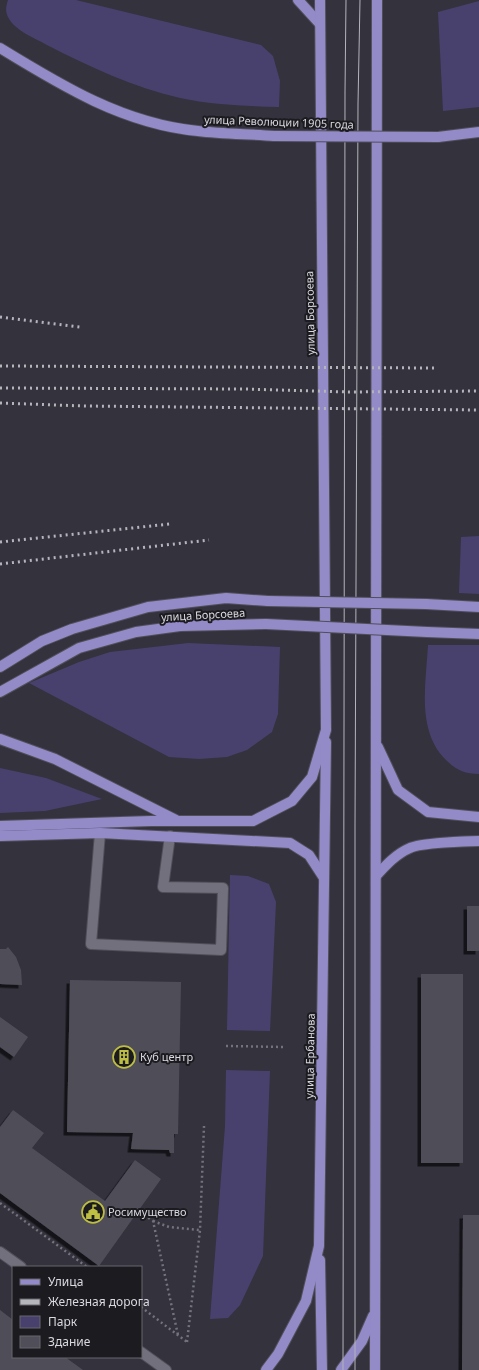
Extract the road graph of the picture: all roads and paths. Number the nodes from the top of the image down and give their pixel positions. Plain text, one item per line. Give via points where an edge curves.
1 (298, 0) edge
2 (320, 0) edge
3 (377, 0) edge
4 (383, 0) edge
5 (377, 14) junction
6 (319, 23) junction
7 (0, 48) edge
8 (479, 132) edge
9 (479, 607) edge
10 (479, 634) edge
11 (0, 667) edge
12 (4, 690) edge
13 (326, 730) junction
14 (0, 739) edge
15 (376, 744) junction
16 (479, 815) edge
17 (177, 821) junction
18 (0, 826) edge
19 (100, 833) junction
20 (0, 836) edge
21 (170, 836) junction
22 (479, 841) edge
23 (376, 876) junction
24 (324, 878) junction
25 (226, 1046) dead end
26 (285, 1047) dead end
27 (204, 1126) dead end
28 (0, 1203) edge
29 (140, 1212) dead end
30 (153, 1221) junction
31 (200, 1230) junction
32 (320, 1246) junction
33 (0, 1252) edge
34 (20, 1266) edge
35 (86, 1266) edge
36 (142, 1308) edge
37 (375, 1312) junction
38 (178, 1335) junction
39 (142, 1353) edge
40 (166, 1370) edge
41 (266, 1370) edge
42 (322, 1370) edge
43 (341, 1370) edge
44 (375, 1370) edge

1 - 6 main road
2 - 6 main road, улица Борсоева
3 - 5 main road
4 - 5 main road
5 - 15 main road
6 - 13 main road, улица Борсоева
7 - 8 main road, улица Революции 1905 года, bridge via 94,103 144,121 197,131 274,136 438,137
9 - 11 main road, bridge via 226,598 148,607 72,629 42,641
10 - 12 main road, улица Борсоева, bridge via 266,624 180,626 136,632 79,648
13 - 17 main road, улица Борсоева via 312,777 292,801 253,821
13 - 24 main road, улица Ербанова
14 - 17 main road, улица Борсоева via 55,759
15 - 16 main road via 398,790 428,812
15 - 23 main road
17 - 18 main road, улица Борсоева
19 - 20 main road
19 - 21 main road
19 - 21 street via 91,944 221,950 223,888 162,888
21 - 24 main road via 290,843 309,855
22 - 23 main road via 411,847 390,860
23 - 37 main road
24 - 32 main road, улица Ербанова
25 - 26 path
27 - 31 path
28 - 35 path
29 - 30 path
30 - 31 path via 168,1227
30 - 38 path
31 - 38 path via 187,1342
32 - 41 main road, улица Ербанова via 306,1301 278,1354
32 - 42 main road
33 - 34 street
36 - 38 path
37 - 43 main road via 362,1341
37 - 44 main road
39 - 40 street

